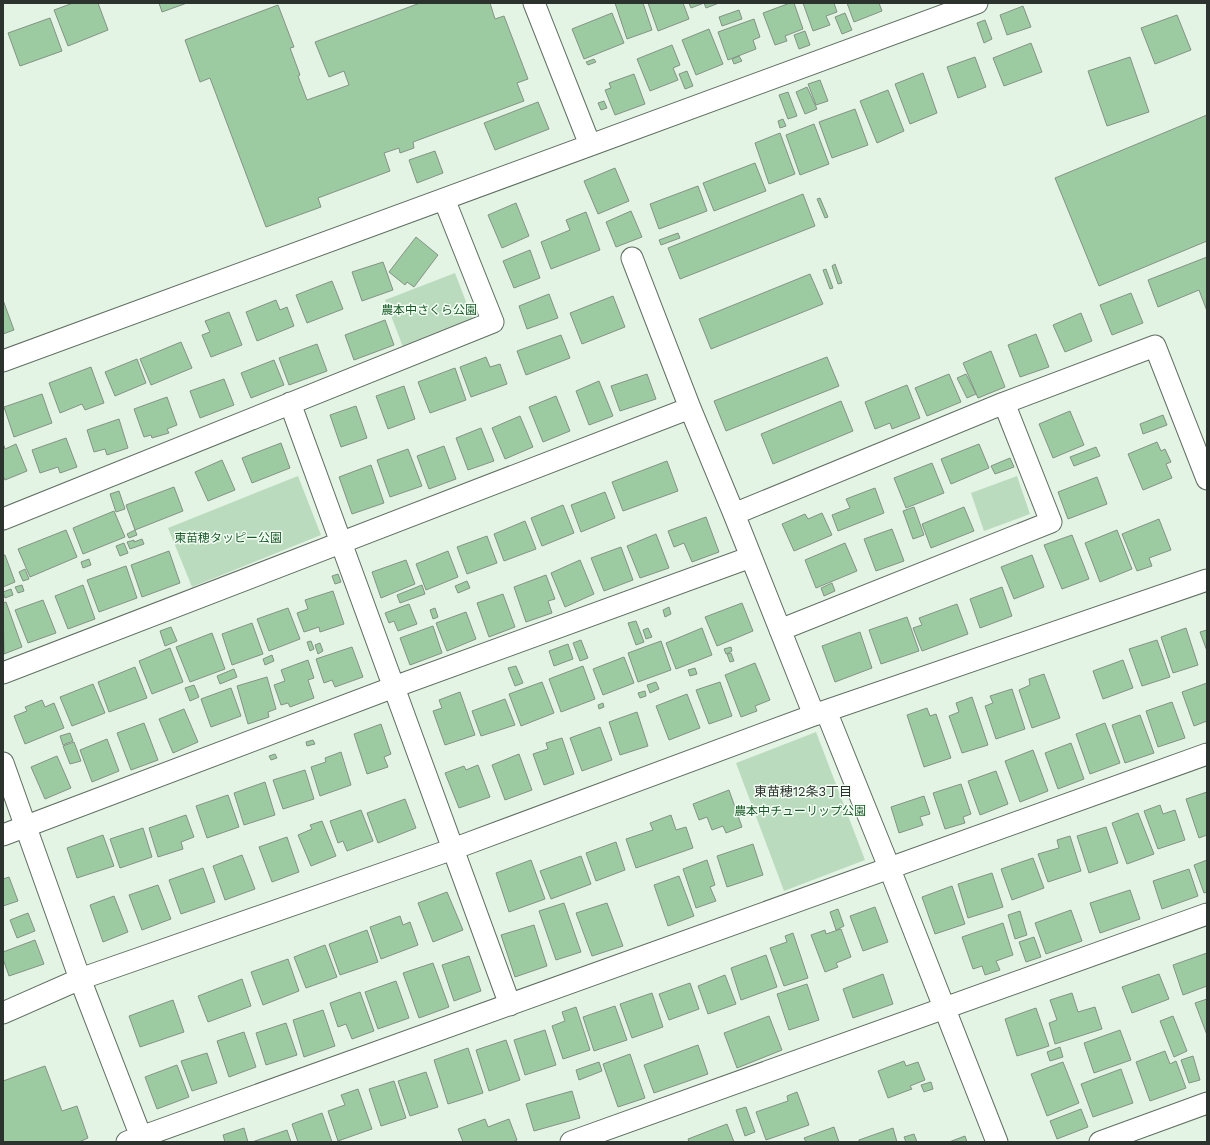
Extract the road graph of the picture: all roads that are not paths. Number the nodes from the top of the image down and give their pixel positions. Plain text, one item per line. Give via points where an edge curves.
1 (534, 3) edge
2 (977, 3) edge
3 (590, 145) junction
4 (444, 199) junction
5 (632, 258) dead end
6 (3, 361) edge
7 (290, 403) junction
8 (1004, 403) junction
9 (690, 408) junction
10 (1207, 479) edge
11 (734, 514) junction
12 (3, 519) edge
13 (341, 542) junction
14 (751, 557) junction
15 (1207, 580) edge
16 (780, 630) junction
17 (3, 673) edge
18 (394, 687) junction
19 (820, 713) junction
20 (1207, 754) edge
21 (3, 763) edge
22 (26, 826) junction
23 (3, 835) edge
24 (454, 849) junction
25 (889, 867) junction
26 (1207, 914) edge
27 (80, 979) junction
28 (510, 1005) junction
29 (944, 1008) junction
30 (3, 1013) edge
31 (1207, 1103) edge
32 (137, 1140) edge
33 (571, 1142) edge
34 (997, 1142) edge
35 (1100, 1142) edge

1 - 3 street
2 - 3 street
3 - 4 street
4 - 6 street
4 - 7 street via 493,322
5 - 9 street
7 - 12 street
7 - 13 street
8 - 10 street via 1155,346
8 - 11 street
8 - 16 street via 1051,522
9 - 11 street
9 - 13 street
11 - 14 street
13 - 17 street
13 - 18 street
14 - 16 street
14 - 18 street
15 - 19 street
16 - 19 street
18 - 22 street
18 - 24 street
19 - 24 street
19 - 25 street
20 - 25 street
21 - 22 street
22 - 23 street
22 - 27 street
24 - 27 street
24 - 28 street
25 - 28 street
25 - 29 street
26 - 29 street
27 - 30 street
27 - 32 street
28 - 32 street
29 - 33 street
29 - 34 street
31 - 35 street

